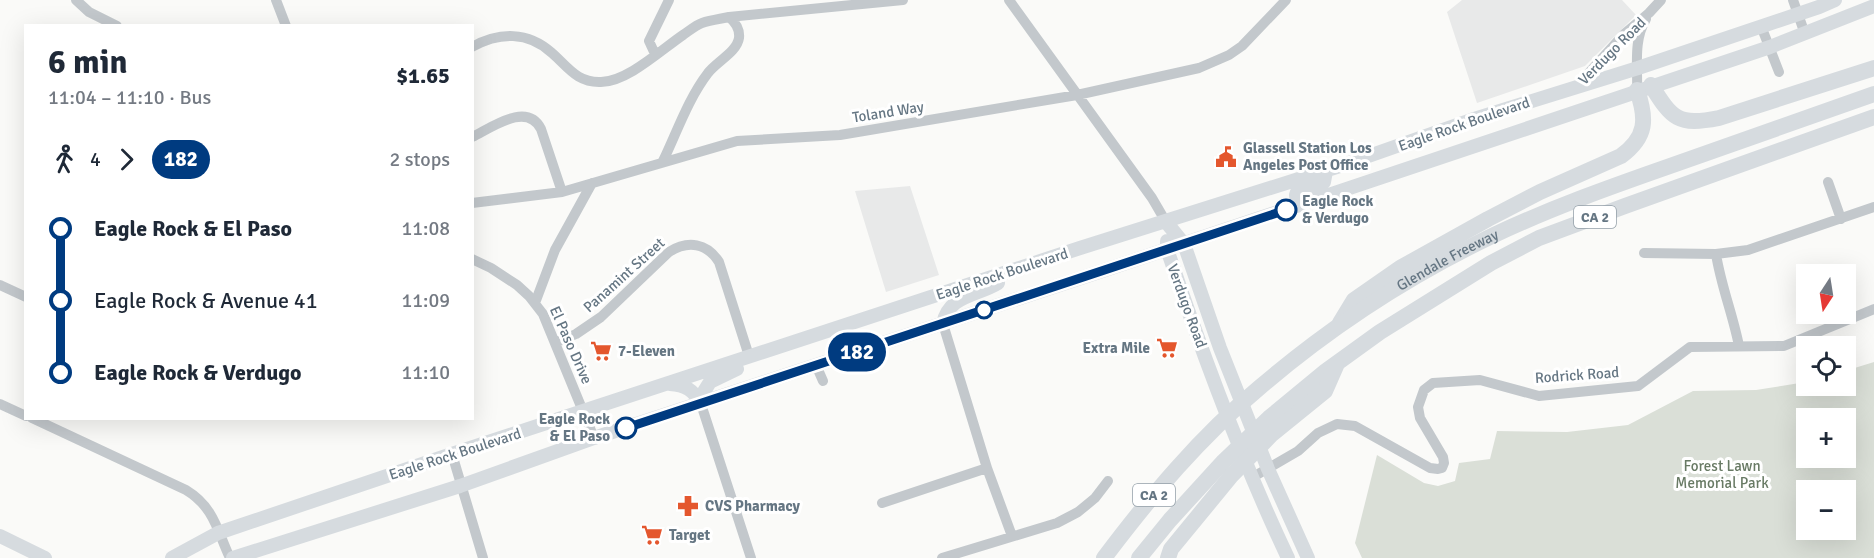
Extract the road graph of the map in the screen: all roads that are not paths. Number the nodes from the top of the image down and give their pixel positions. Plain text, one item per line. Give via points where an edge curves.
1 (76, 0) edge
2 (276, 0) edge
3 (669, 0) edge
4 (903, 0) edge
5 (1009, 0) edge
6 (1286, 0) edge
7 (1661, 0) edge
8 (1793, 0) edge
9 (1835, 0) edge
10 (1874, 6) edge
11 (1649, 14) junction
12 (1798, 14) junction
13 (729, 17) junction
14 (113, 24) edge
15 (285, 24) edge
16 (1761, 26) junction
17 (1805, 34) junction
18 (474, 46) edge
19 (1770, 47) junction
20 (655, 54) junction
21 (1638, 68) junction
22 (1874, 68) edge
23 (1779, 72) dead end
24 (1575, 88) junction
25 (1644, 88) junction
26 (1874, 94) edge
27 (1077, 95) junction
28 (1874, 117) edge
29 (474, 136) edge
30 (663, 161) junction
31 (1326, 171) junction
32 (1828, 182) dead end
33 (592, 183) junction
34 (562, 192) junction
35 (474, 203) edge
36 (1297, 206) junction
37 (1874, 207) edge
38 (1841, 219) junction
39 (1166, 222) junction
40 (1184, 244) junction
41 (1167, 249) junction
42 (1644, 253) dead end
43 (1716, 254) junction
44 (474, 260) edge
45 (1003, 273) junction
46 (0, 285) edge
47 (24, 296) edge
48 (535, 303) junction
49 (1874, 309) edge
50 (943, 324) junction
51 (1338, 326) junction
52 (555, 343) junction
53 (783, 345) junction
54 (1739, 346) junction
55 (749, 357) junction
56 (816, 366) junction
57 (823, 381) dead end
58 (662, 384) junction
59 (0, 404) edge
60 (701, 404) junction
61 (583, 411) junction
62 (24, 415) edge
63 (36, 420) edge
64 (594, 438) junction
65 (452, 454) junction
66 (987, 468) junction
67 (1227, 469) junction
68 (1268, 469) junction
69 (1253, 477) junction
70 (1108, 481) dead end
71 (460, 486) junction
72 (882, 503) dead end
73 (218, 533) junction
74 (0, 536) edge
75 (1012, 536) junction
76 (43, 557) edge
77 (172, 558) edge
78 (232, 558) edge
79 (483, 558) edge
80 (751, 558) edge
81 (942, 558) edge
82 (1104, 558) edge
83 (1139, 558) edge
84 (1168, 558) edge
85 (1288, 558) edge
86 (1308, 558) edge

1 - 14 street via 88,12
2 - 15 street
3 - 20 street via 649,40
4 - 13 street
5 - 27 street
6 - 27 street, Toland Way via 1254,36 1214,63
7 - 11 street, Verdugo Road
8 - 12 street
9 - 12 main road, Eagle Rock Boulevard
10 - 17 main road, Eagle Rock Boulevard
11 - 21 street, Verdugo Road via 1640,28
11 - 24 street, Verdugo Road via 1624,34
12 - 16 main road, Eagle Rock Boulevard
12 - 17 street
13 - 20 street via 701,23
13 - 30 street via 739,31 737,44 699,85
16 - 19 street
16 - 21 main road, Eagle Rock Boulevard
17 - 19 main road, Eagle Rock Boulevard
18 - 20 street via 504,35 526,38 546,47 573,75 592,82 620,78
19 - 23 street
19 - 25 main road, Eagle Rock Boulevard
21 - 24 main road, Eagle Rock Boulevard
21 - 25 street, Verdugo Road
22 - 25 highway via 1699,122 1672,114
24 - 31 main road, Eagle Rock Boulevard
25 - 36 main road, Eagle Rock Boulevard
25 - 51 highway via 1643,130 1639,140 1622,156 1540,192 1400,268 1354,300
26 - 51 highway, Glendale Freeway / CA 2 via 1570,202 1493,235
27 - 30 street, Toland Way via 840,135 737,141
27 - 39 street
28 - 67 highway, Glendale Freeway / CA 2 via 1539,238 1491,263 1338,362 1324,391 1271,426
29 - 34 street via 517,116 535,120
30 - 33 street, Toland Way
31 - 36 main road via 1324,182 1298,192
31 - 39 main road, Eagle Rock Boulevard
32 - 38 street
33 - 34 street, Toland Way
33 - 48 street via 555,250
34 - 35 street, Toland Way
36 - 40 main road, Eagle Rock Boulevard
37 - 38 street
38 - 43 street via 1748,250
39 - 40 main road, Verdugo Road
39 - 41 main road, Verdugo Road
39 - 45 main road, Eagle Rock Boulevard
40 - 41 main road, Eagle Rock Boulevard
40 - 68 main road, Verdugo Road
41 - 50 main road, Eagle Rock Boulevard
41 - 69 main road, Verdugo Road
42 - 43 street
43 - 54 street
44 - 48 street, El Paso Drive via 504,275
45 - 50 main road via 998,284 950,306
45 - 53 main road, Eagle Rock Boulevard
46 - 47 street
48 - 52 street, El Paso Drive
49 - 54 street, Rodrick Road via 1784,346
50 - 56 main road, Eagle Rock Boulevard
50 - 66 street
51 - 82 highway, Glendale Freeway / CA 2 via 1258,388 1208,436 1141,509
52 - 55 street, Panamint Street via 601,317 669,252 692,244 708,250 718,262
52 - 61 street, El Paso Drive
53 - 55 main road, Eagle Rock Boulevard
53 - 60 main road via 710,382 702,393
54 - 68 street, Rodrick Road via 1690,347 1638,386 1539,396 1480,380 1433,383 1424,390 1418,407 1420,418 1443,457 1442,468 1430,468 1355,426 1337,424
55 - 58 main road, Eagle Rock Boulevard
56 - 57 street
56 - 60 main road, Eagle Rock Boulevard
58 - 60 main road via 686,387
58 - 61 main road, Eagle Rock Boulevard
59 - 62 street
60 - 64 main road, Eagle Rock Boulevard
60 - 80 street
61 - 64 street, El Paso Drive
61 - 65 main road, Eagle Rock Boulevard
63 - 73 street via 201,499 212,514
64 - 71 main road, Eagle Rock Boulevard
65 - 71 street
65 - 73 main road, Eagle Rock Boulevard
66 - 72 street
66 - 75 street
67 - 83 highway, CA 2 via 1170,520
67 - 84 highway
68 - 69 street, Rodrick Road
68 - 86 main road, Verdugo Road
69 - 85 main road, Verdugo Road
70 - 75 street via 1078,512 1057,523
71 - 78 main road, Eagle Rock Boulevard
71 - 79 street
73 - 77 main road, Eagle Rock Boulevard
73 - 78 street
74 - 76 main road
75 - 81 street

